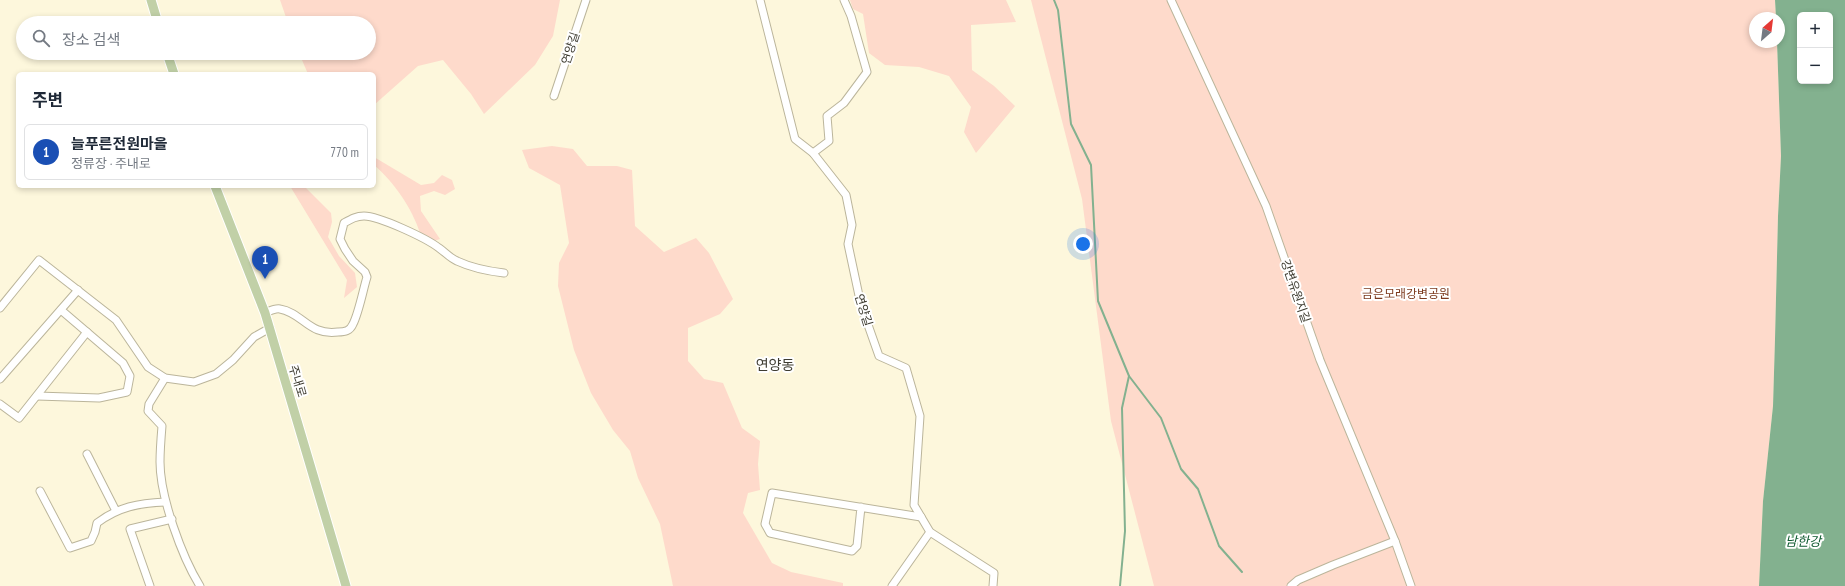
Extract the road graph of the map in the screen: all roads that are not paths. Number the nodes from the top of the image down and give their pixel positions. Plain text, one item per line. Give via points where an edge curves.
1 (151, 0) edge
2 (586, 0) edge
3 (760, 0) edge
4 (844, 0) edge
5 (1171, 0) edge
6 (156, 16) edge
7 (169, 60) edge
8 (173, 72) edge
9 (554, 96) dead end
10 (813, 152) junction
11 (217, 188) edge
12 (504, 273) dead end
13 (78, 290) junction
14 (0, 308) edge
15 (61, 310) junction
16 (265, 313) junction
17 (270, 328) junction
18 (87, 332) junction
19 (166, 378) junction
20 (0, 379) edge
21 (37, 396) junction
22 (0, 404) edge
23 (87, 454) dead end
24 (40, 491) dead end
25 (165, 502) junction
26 (861, 507) junction
27 (116, 511) junction
28 (921, 517) junction
29 (172, 519) junction
30 (930, 532) junction
31 (1396, 541) junction
32 (150, 586) edge
33 (200, 586) edge
34 (346, 586) edge
35 (892, 586) edge
36 (993, 586) edge
37 (1291, 586) edge
38 (1411, 586) edge

1 - 6 main road
2 - 9 street, 연양길
3 - 10 street, 연양길 via 795,139
4 - 10 street via 867,72 844,103 827,116 829,141
5 - 31 street, 강변유원지길 via 1266,206 1320,360
7 - 8 main road
10 - 28 street, 연양길 via 846,195 852,225 848,244 861,306 879,356 906,368 920,416 914,505
11 - 16 main road, 주내로
12 - 16 street via 472,268 454,260 439,247 416,234 376,218 354,217 344,223 340,240 367,277 353,325 347,331 333,333 312,328 285,310 278,308
13 - 14 street via 39,260
13 - 15 street
13 - 19 street via 116,320 148,367
15 - 18 street
15 - 20 street
16 - 17 main road, 주내로
17 - 19 street via 254,337 216,374 194,382
17 - 34 main road, 주내로
18 - 21 street
18 - 21 street via 123,363 130,376 127,392 99,398
19 - 25 street via 149,404 148,411 162,426 160,463
21 - 22 street via 19,418
23 - 27 street
24 - 27 street via 70,548 91,541 96,523
25 - 27 street via 142,503
25 - 29 street
26 - 26 street via 772,493 765,524 770,534 852,551 857,546
26 - 28 street
28 - 30 street, 연양길
29 - 32 street via 130,529
29 - 33 street
30 - 35 street
30 - 36 street, 연양길 via 994,573
31 - 37 street via 1298,580
31 - 38 street, 강변유원지길

